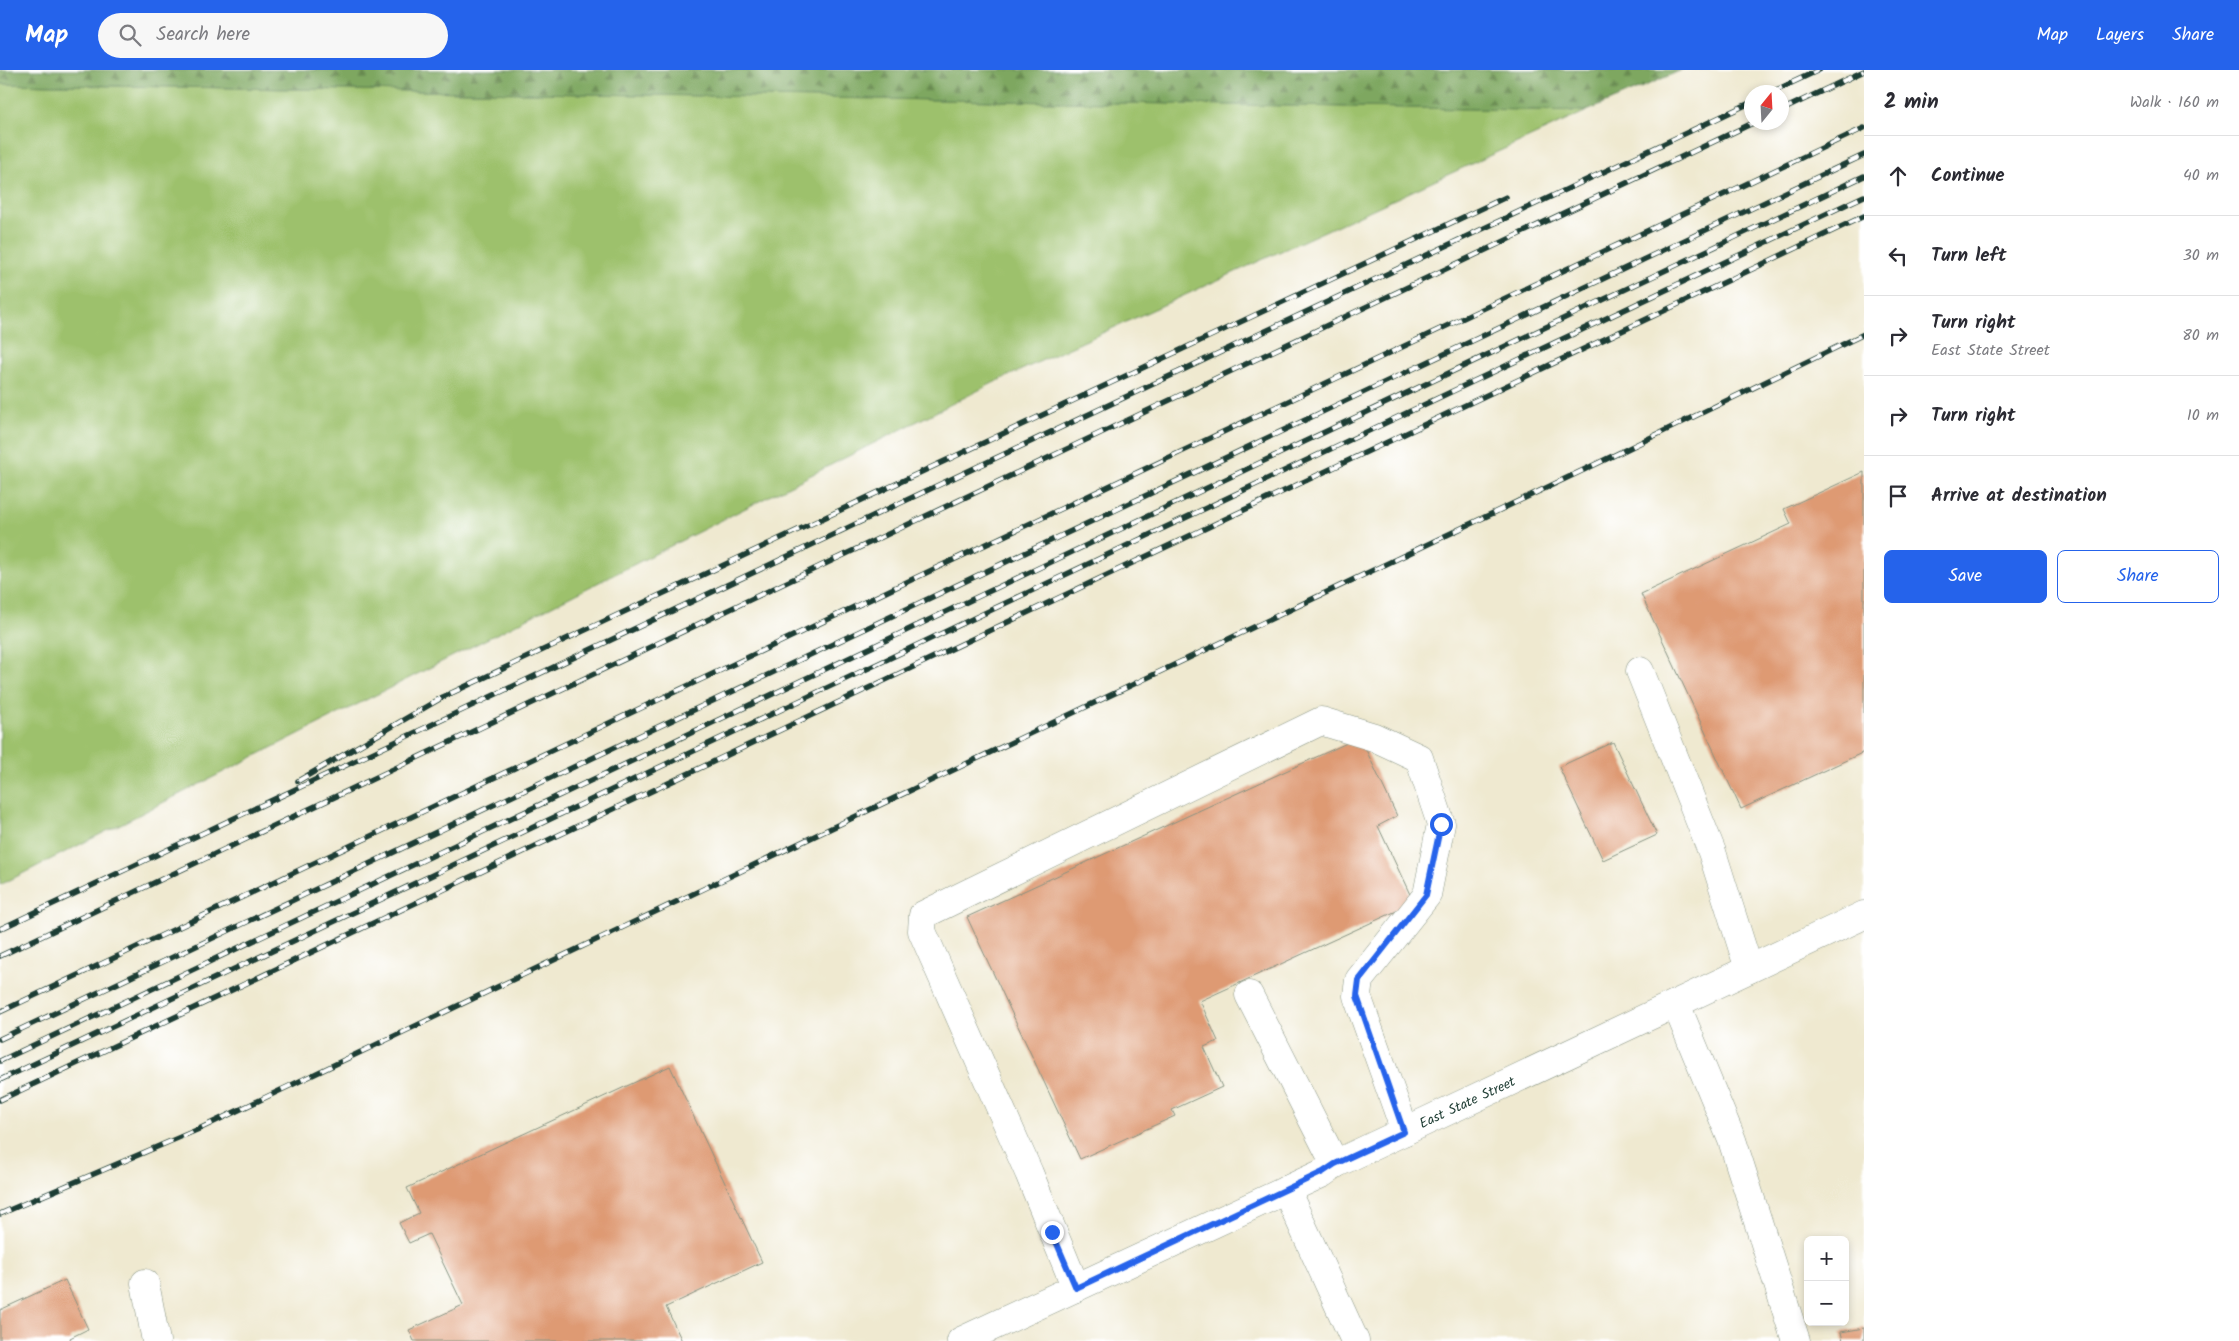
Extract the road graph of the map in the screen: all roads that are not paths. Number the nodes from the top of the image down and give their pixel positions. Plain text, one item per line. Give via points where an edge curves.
1 (1640, 671) dead end
2 (1864, 915) edge
3 (1749, 969) junction
4 (1249, 995) dead end
5 (1676, 1004) junction
6 (1404, 1132) junction
7 (1335, 1164) junction
8 (1286, 1190) junction
9 (145, 1283) dead end
10 (1076, 1288) junction
11 (156, 1341) edge
12 (961, 1341) edge
13 (1355, 1341) edge
14 (1796, 1341) edge

1 - 3 street via 1712,852
2 - 3 street, East State Street
3 - 5 street, East State Street
4 - 7 street
5 - 6 street, East State Street
5 - 14 street via 1732,1140
6 - 7 street, East State Street
6 - 10 street via 1357,996 1359,980 1426,895 1441,824 1419,758 1374,737 1321,721 923,915 922,932 1029,1173
7 - 8 street, East State Street
8 - 10 street, East State Street
8 - 13 street
9 - 11 street
10 - 12 street, East State Street

